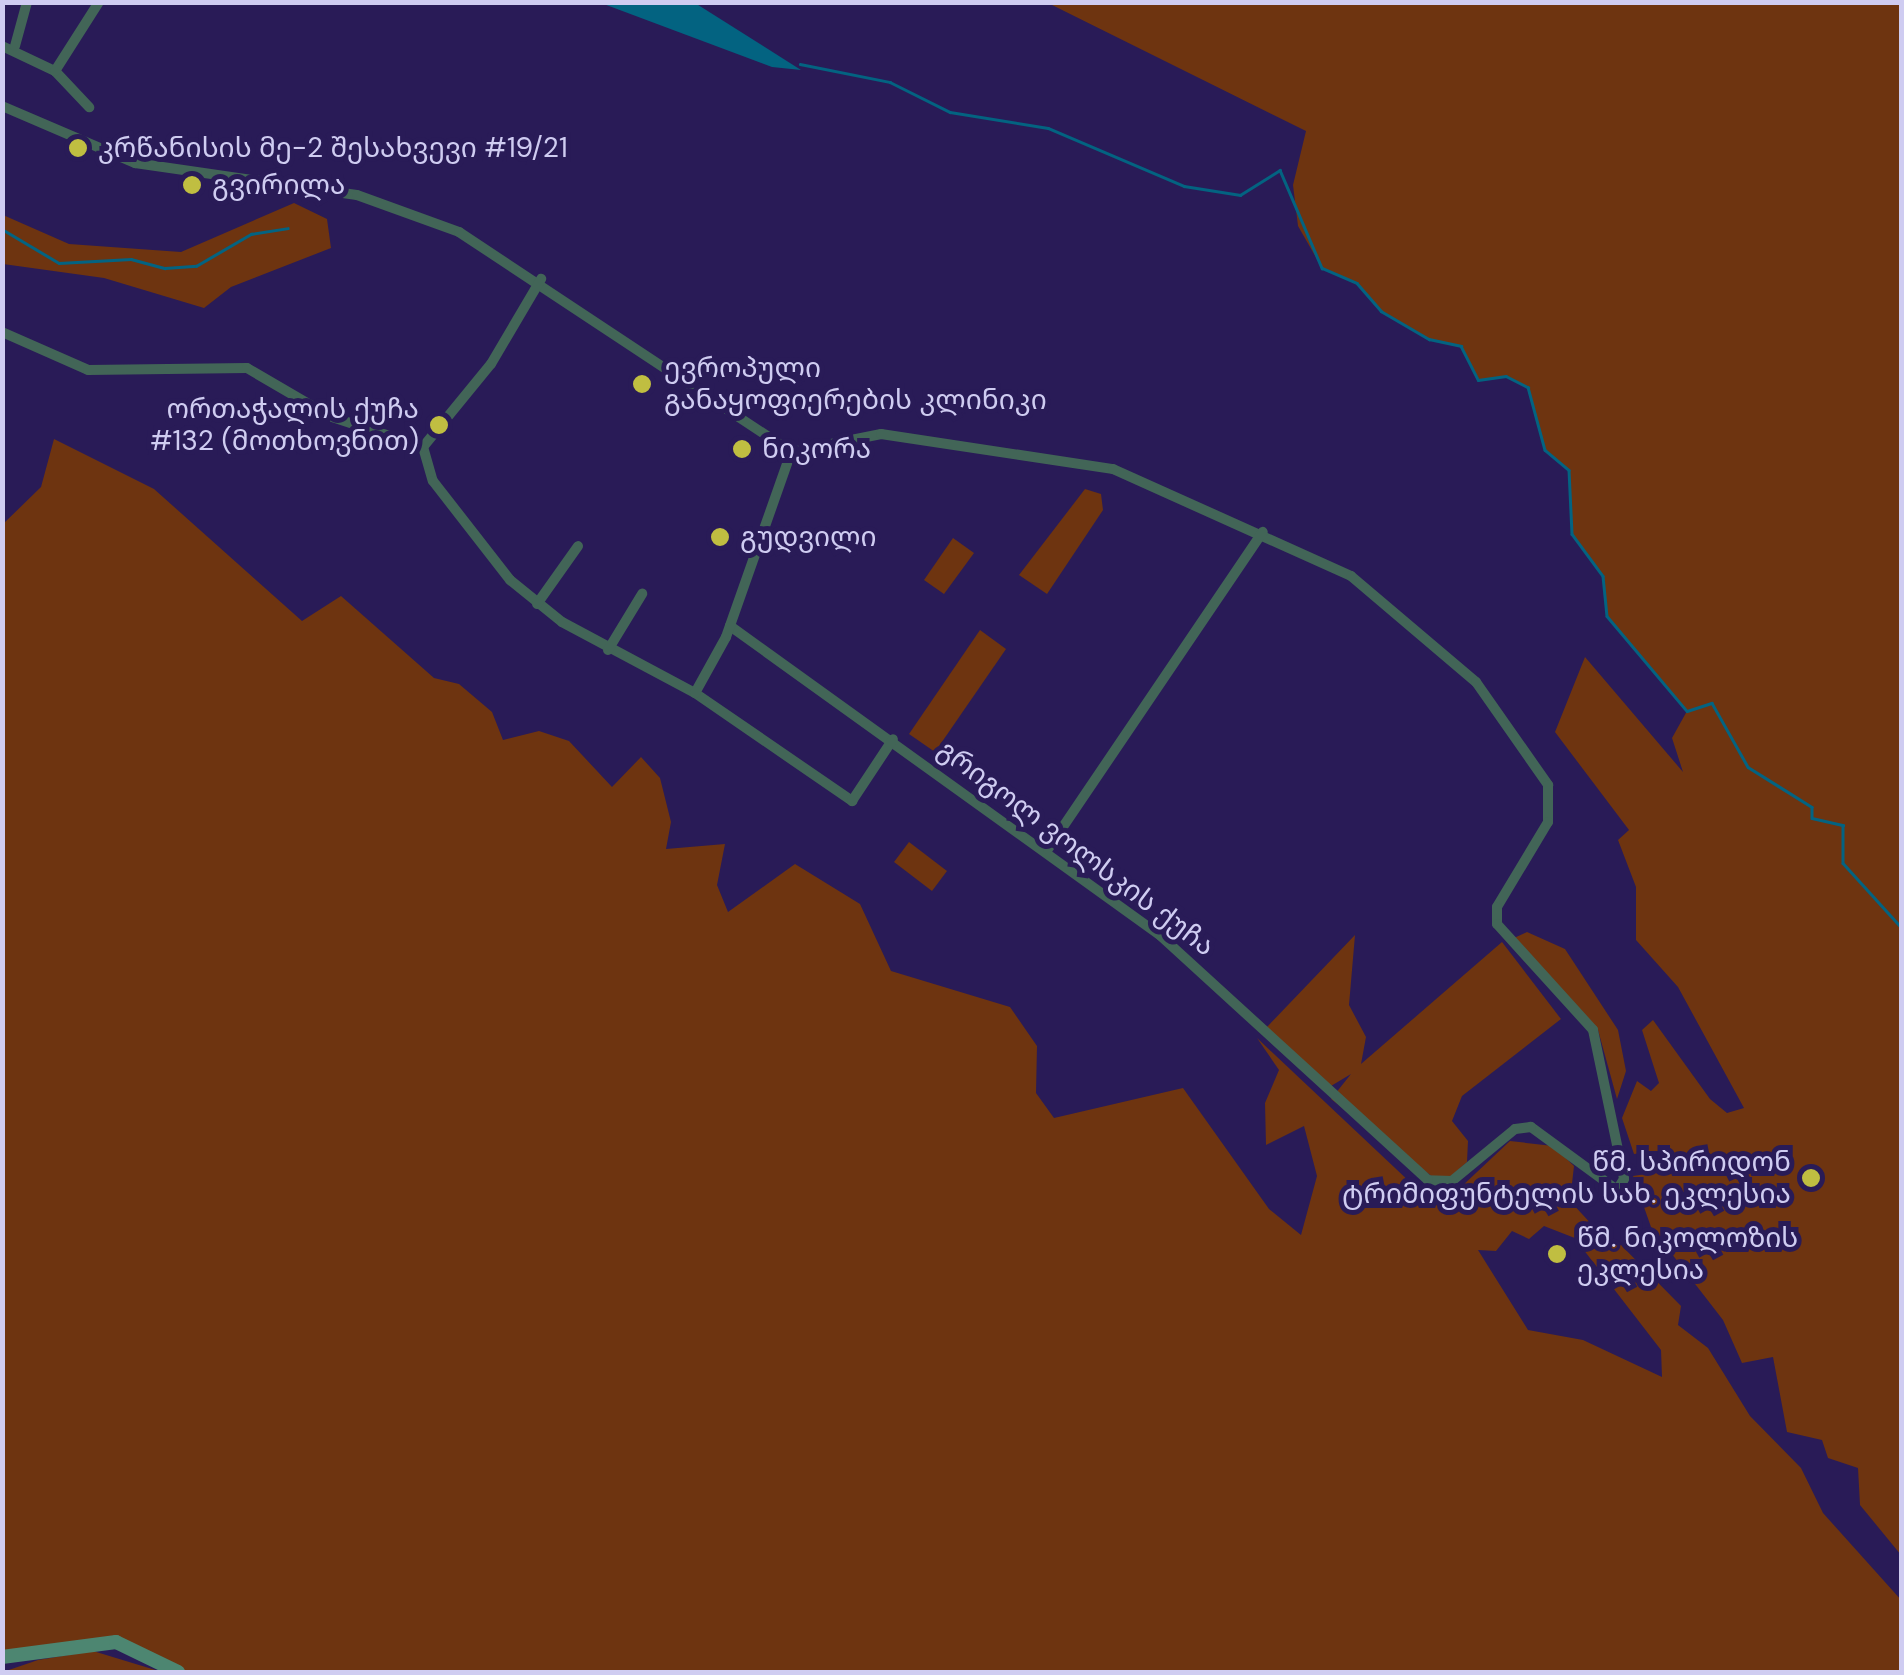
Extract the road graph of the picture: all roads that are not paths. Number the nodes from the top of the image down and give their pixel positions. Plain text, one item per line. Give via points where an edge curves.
1 (27, 2) edge
2 (100, 2) edge
3 (9, 46) edge
4 (56, 71) junction
5 (2, 106) edge
6 (89, 107) dead end
7 (541, 279) junction
8 (2, 332) edge
9 (423, 446) junction
10 (791, 452) junction
11 (1264, 532) junction
12 (578, 546) dead end
13 (642, 594) dead end
14 (536, 604) junction
15 (730, 626) junction
16 (608, 650) junction
17 (695, 693) junction
18 (893, 739) junction
19 (1048, 849) junction
20 (2, 1658) edge
21 (178, 1672) edge

1 - 3 street
2 - 4 street
3 - 4 street
4 - 6 street
5 - 7 street via 135,163 380,200
7 - 9 street via 490,364
7 - 10 street via 638,356
8 - 9 street via 88,370 247,368 329,416
9 - 14 street via 433,481
10 - 11 street via 881,434 1113,469
10 - 15 street
11 - 19 street
11 - 19 street, გრიგოლ ვოლსკის ქუჩა via 1351,576 1419,629 1476,682 1538,763 1548,822 1497,907 1497,924 1593,1030 1622,1166 1617,1190 1531,1126 1516,1128 1452,1181 1428,1180 1161,936
12 - 14 street
13 - 16 street
14 - 16 street
15 - 17 street
15 - 18 street, გრიგოლ ვოლსკის ქუჩა
16 - 17 street
17 - 18 street via 852,801
18 - 19 street, გრიგოლ ვოლსკის ქუჩა
20 - 21 main road via 116,1642

